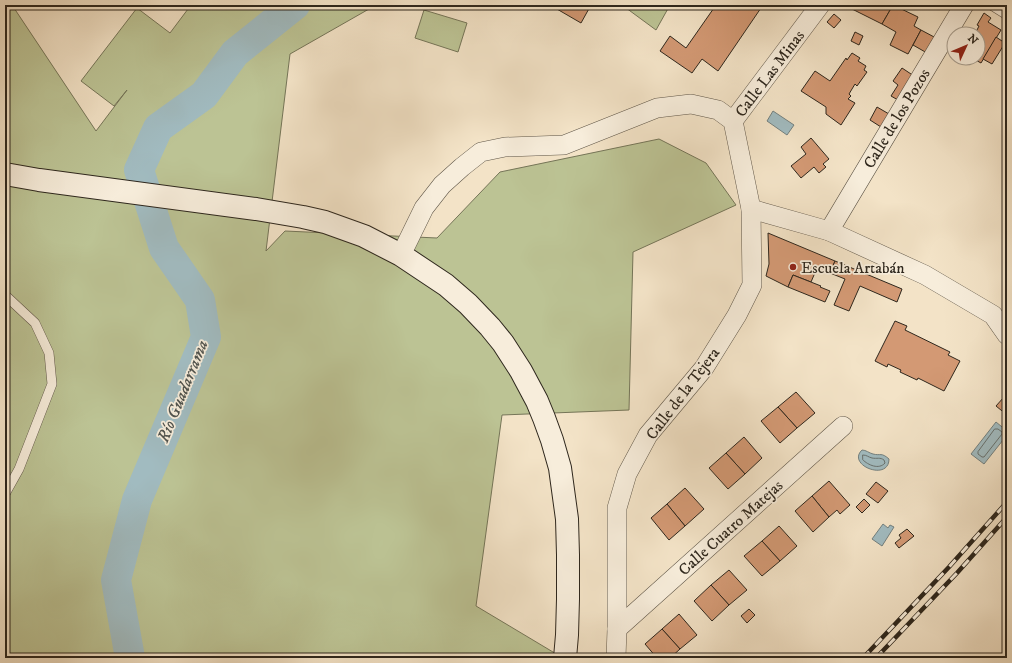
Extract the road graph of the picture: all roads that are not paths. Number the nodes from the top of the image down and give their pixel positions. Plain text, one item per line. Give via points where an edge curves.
1 (820, 5) edge
2 (964, 5) edge
3 (991, 5) edge
4 (1007, 15) edge
5 (733, 121) junction
6 (5, 174) edge
7 (751, 209) junction
8 (829, 232) junction
9 (401, 255) junction
10 (5, 295) edge
11 (1007, 335) edge
12 (843, 426) dead end
13 (5, 494) edge
14 (617, 629) junction
15 (564, 658) edge
16 (616, 658) edge

1 - 5 street, Calle Las Minas
2 - 8 street, Calle de los Pozos
3 - 4 lane
5 - 7 street, Calle de la Tejera
5 - 9 street via 718,110 691,104 657,108 564,145 505,147 481,152 442,185 424,208
6 - 9 main road via 303,217 364,236
7 - 8 street
7 - 14 street, Calle de la Tejera via 752,286 704,368 648,435 627,474 618,508
8 - 11 street via 924,275 993,315
9 - 15 main road via 446,285 490,327 521,371 544,418 560,468 567,519 568,599
10 - 13 lane via 35,323 49,353 52,384 20,469
12 - 14 street, Calle Cuatro Matejas
14 - 16 street, Calle de la Tejera

